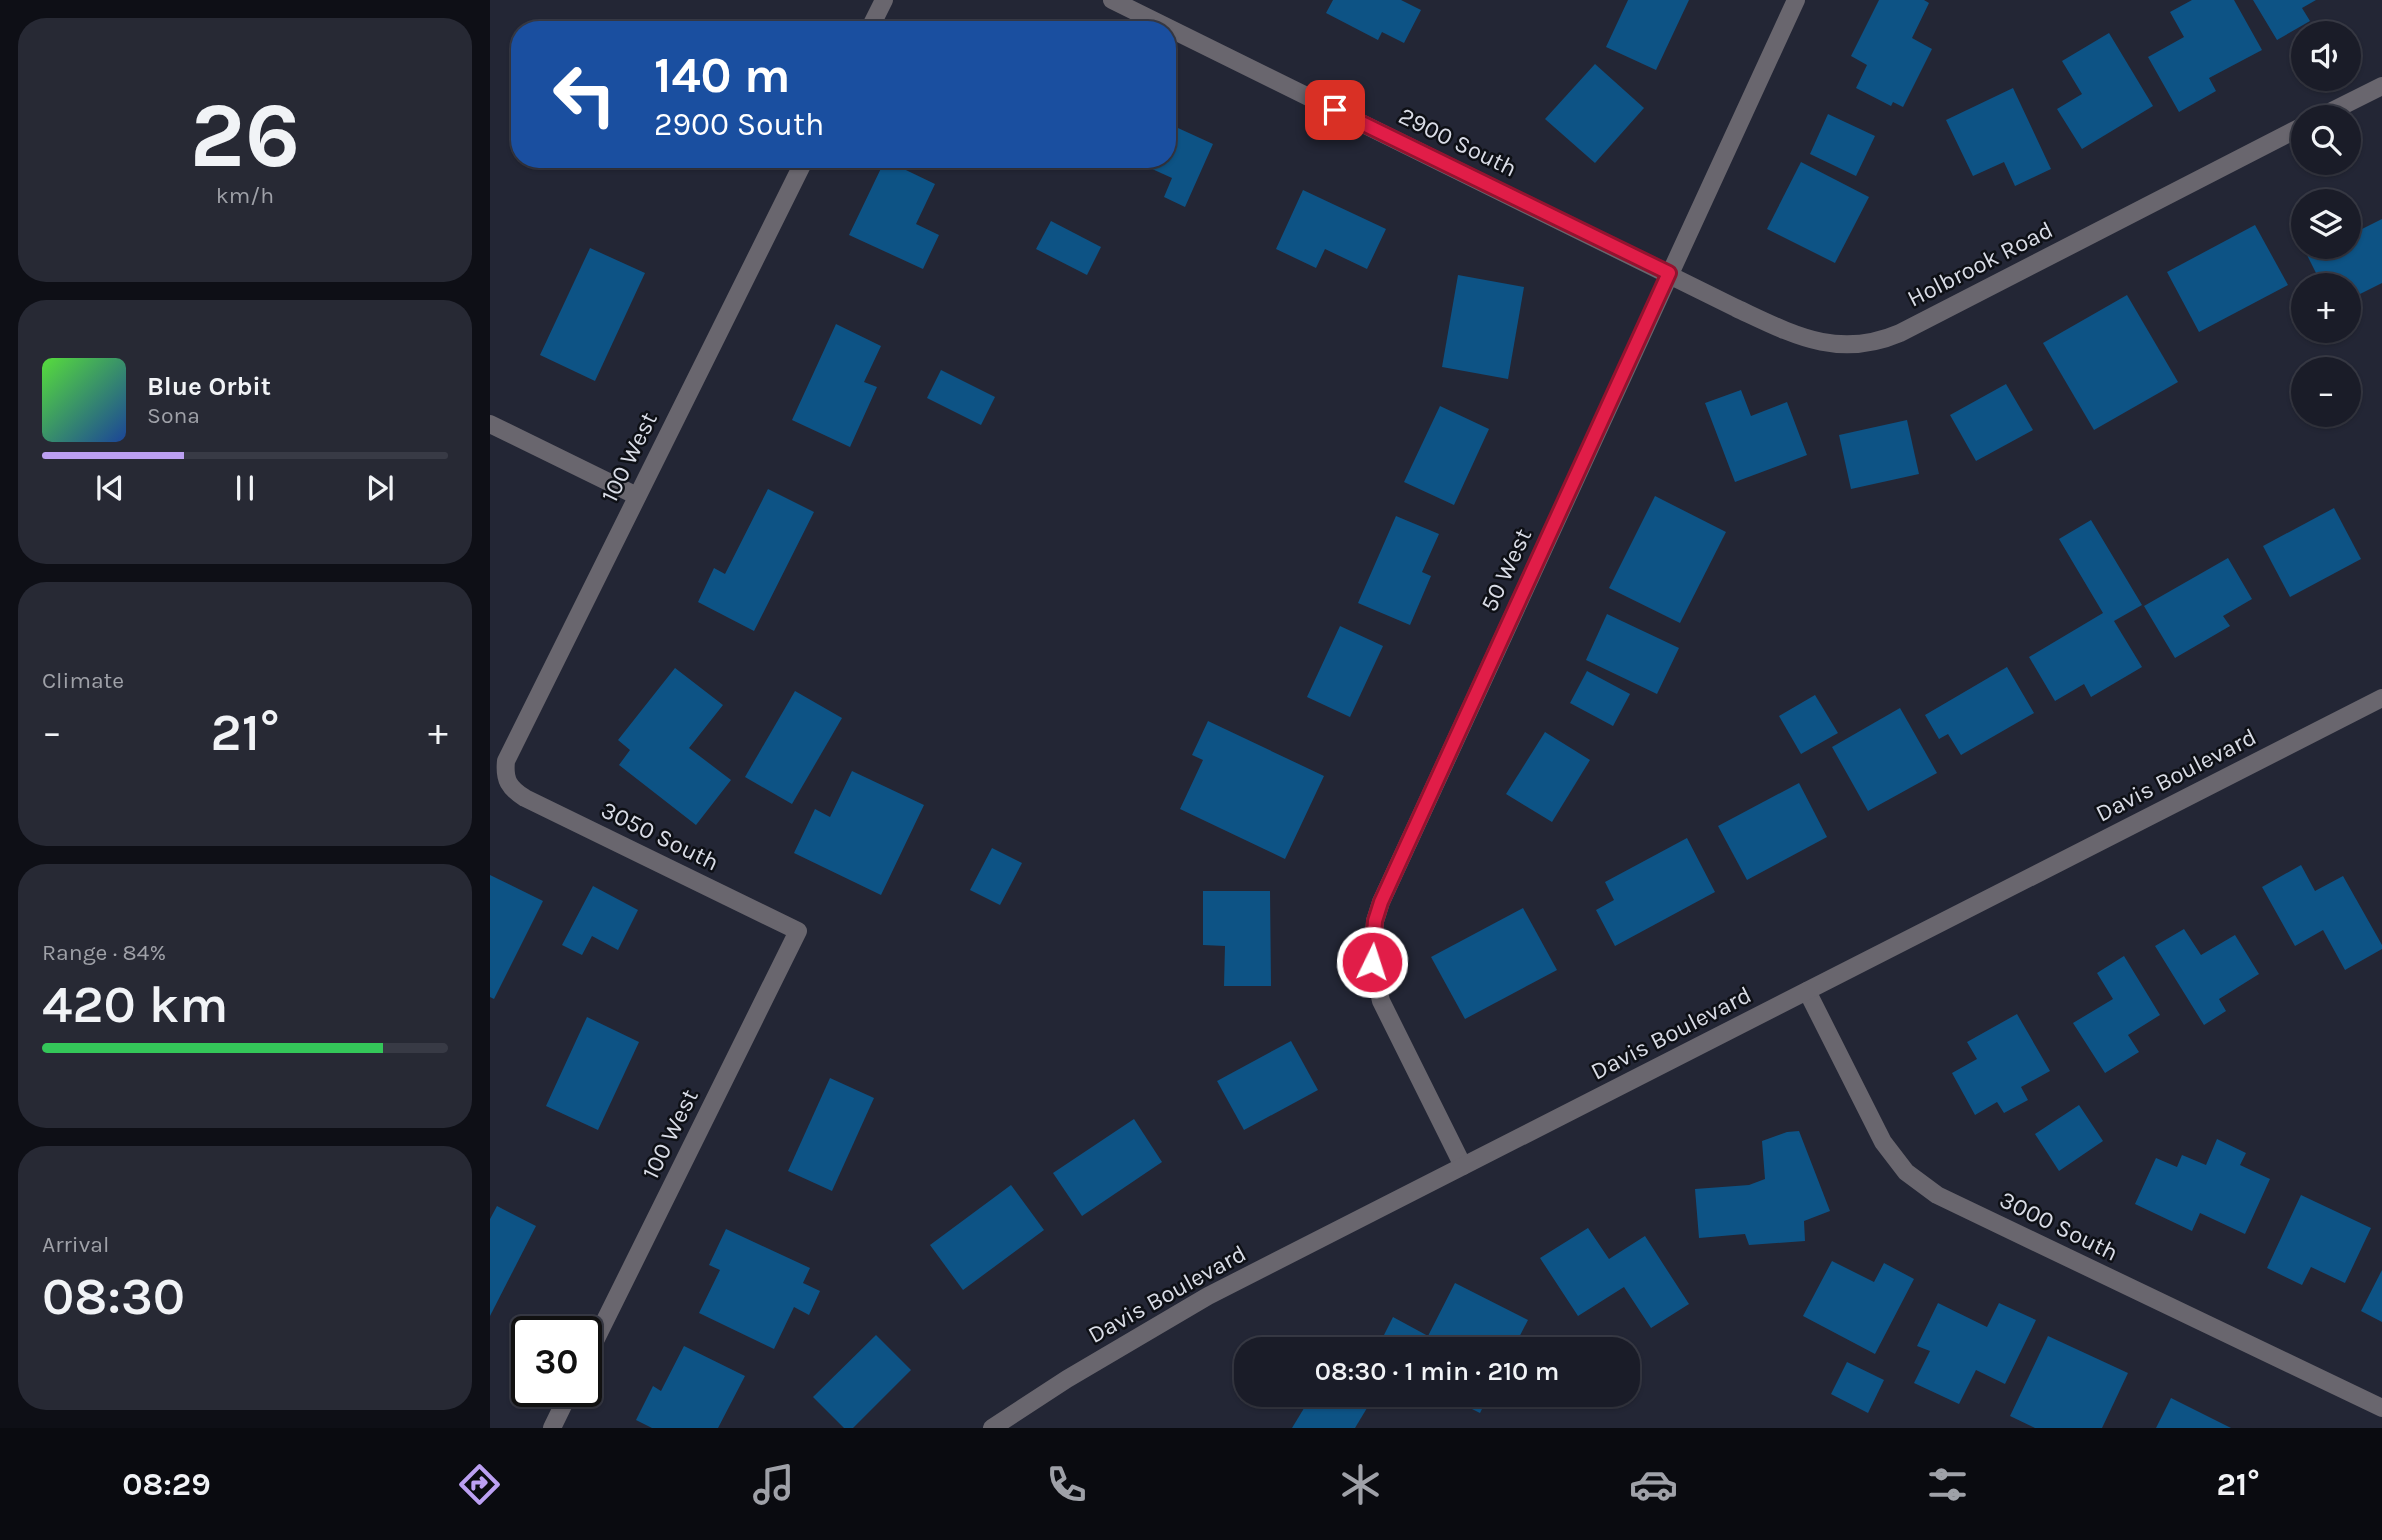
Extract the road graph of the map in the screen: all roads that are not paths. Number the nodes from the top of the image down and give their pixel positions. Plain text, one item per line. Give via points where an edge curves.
1 (884, 0) edge
2 (1112, 0) edge
3 (1796, 0) edge
4 (874, 21) edge
5 (1155, 21) edge
6 (1176, 31) edge
7 (2382, 86) edge
8 (2344, 105) edge
9 (2291, 132) edge
10 (801, 168) edge
11 (1669, 273) junction
12 (490, 424) edge
13 (637, 496) junction
14 (2382, 698) edge
15 (506, 779) joint
16 (798, 931) joint
17 (1807, 991) junction
18 (1463, 1166) junction
19 (602, 1327) edge
20 (562, 1407) edge
21 (2382, 1408) edge
22 (552, 1428) edge
23 (992, 1428) edge

1 - 4 street
2 - 5 street, 2900 South
3 - 11 street, 50 West
6 - 11 street, 2900 South
7 - 8 street
9 - 11 street, Holbrook Road via 1884,340 1846,345 1803,338
10 - 13 street, 100 West
11 - 18 street, 50 West via 1375,921 1372,962 1381,1002
12 - 13 street
13 - 15 street, 100 West via 509,752
14 - 17 street, Davis Boulevard
15 - 16 street, 3050 South via 525,799
16 - 19 street, 100 West
17 - 18 street, Davis Boulevard
17 - 21 street, 3000 South via 1883,1142 1921,1185
18 - 23 street, Davis Boulevard via 1208,1296
20 - 22 street

